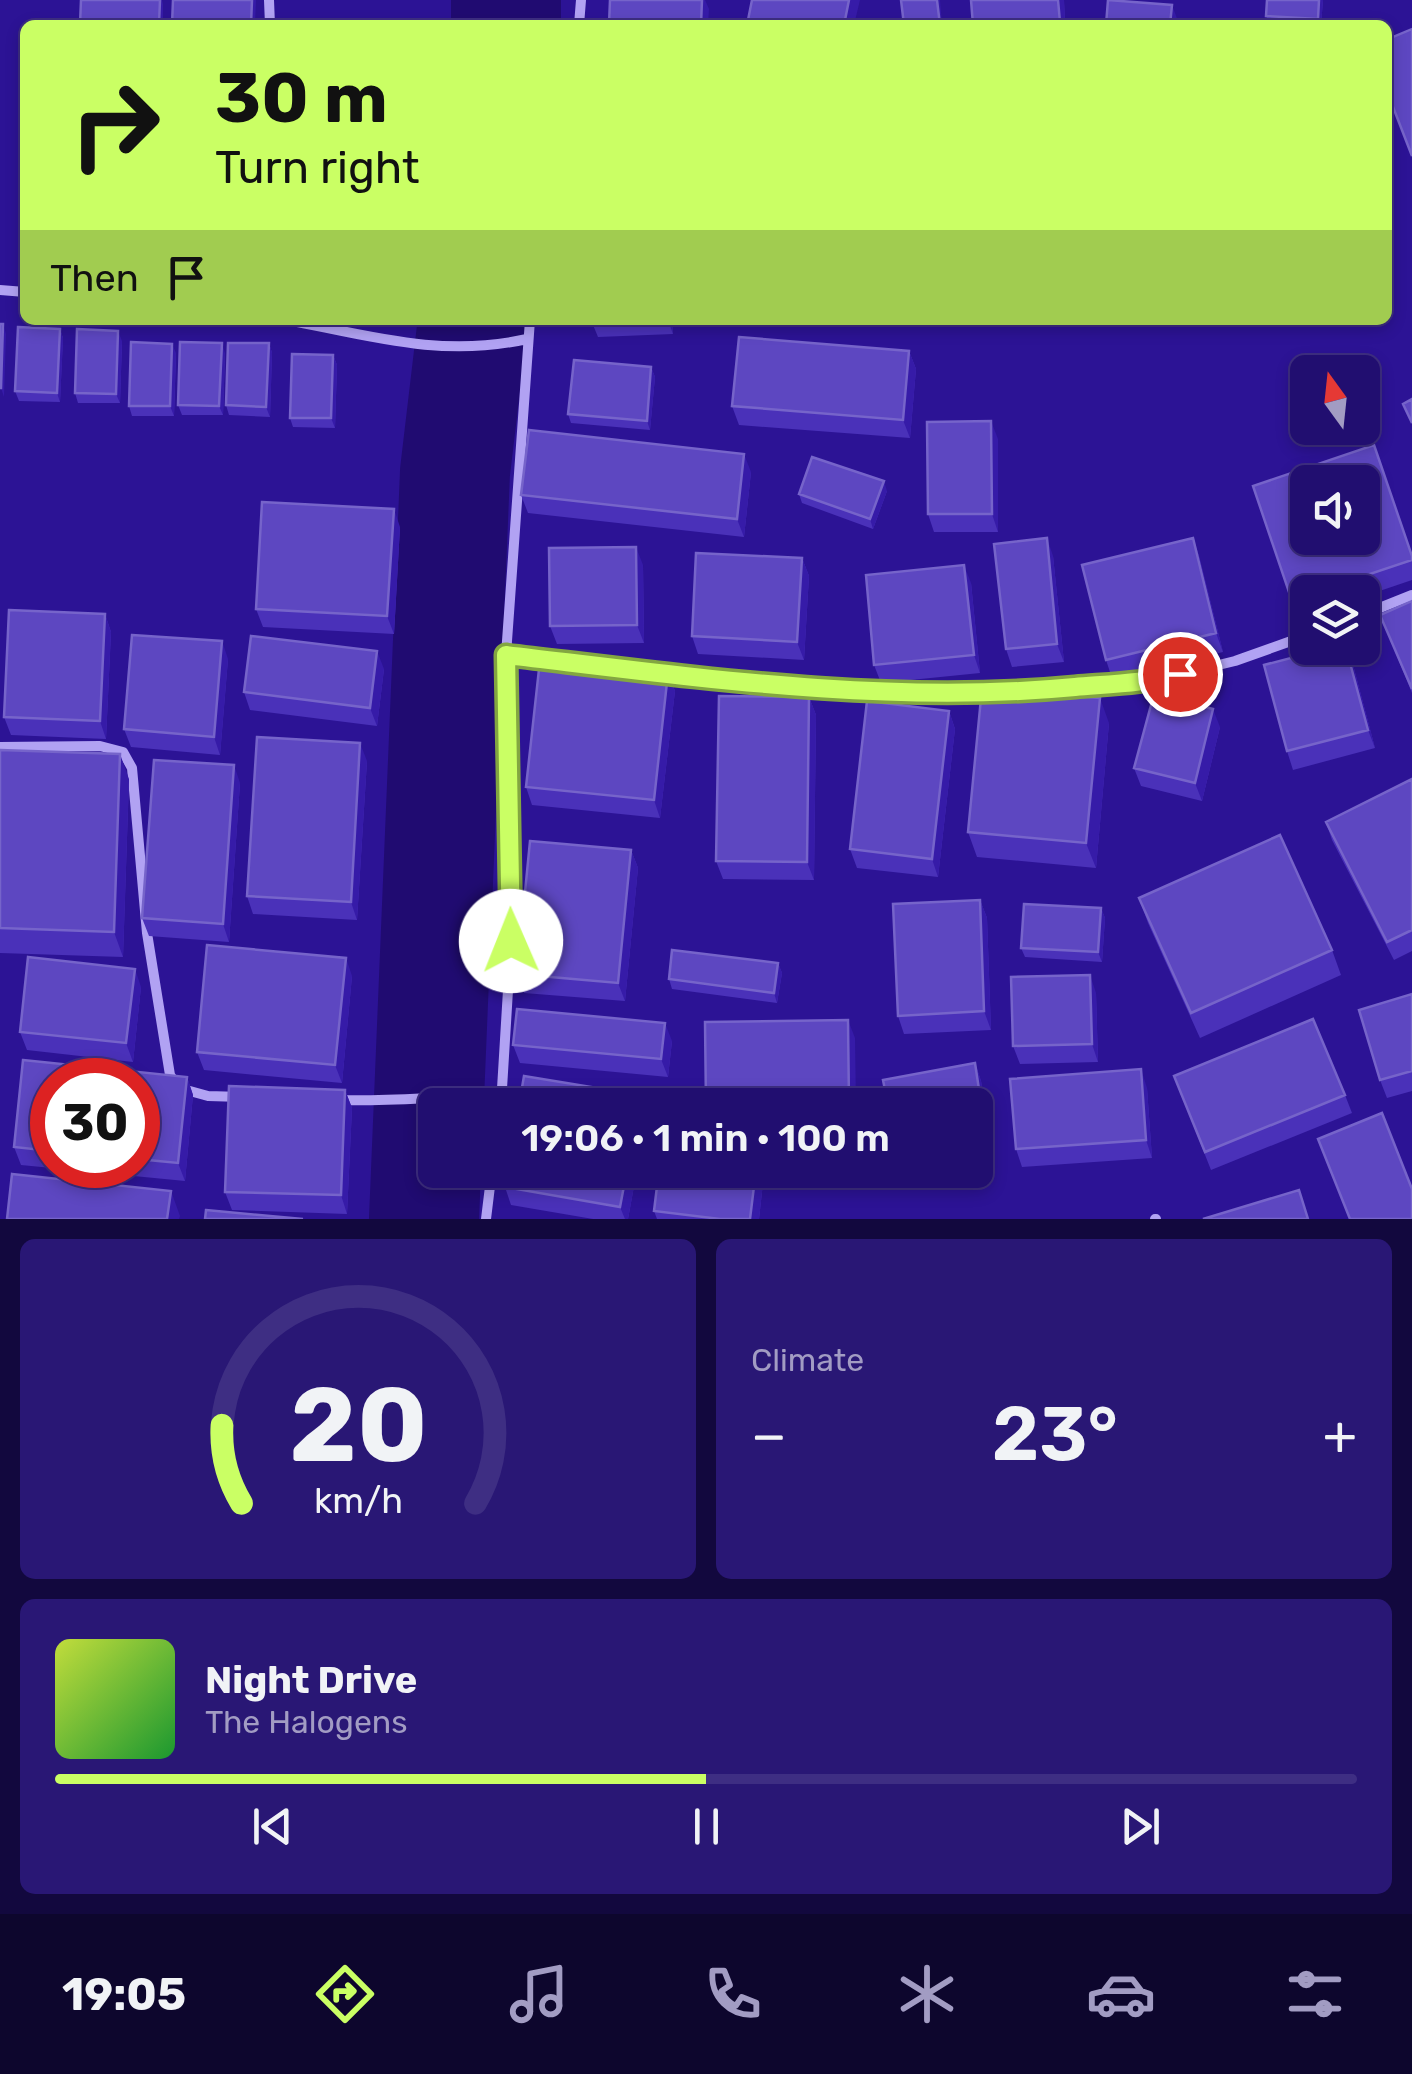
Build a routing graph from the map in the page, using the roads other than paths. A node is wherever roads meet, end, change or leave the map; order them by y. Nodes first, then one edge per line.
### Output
1 (313, 325) edge
2 (529, 325) edge
3 (527, 339) junction
4 (1412, 594) edge
5 (1380, 607) edge
6 (1290, 641) edge
7 (506, 655) junction
8 (596, 666) edge
9 (650, 672) edge
10 (0, 747) edge
11 (503, 1088) edge
12 (263, 1098) edge
13 (418, 1099) edge
14 (318, 1100) edge
15 (490, 1188) edge
16 (486, 1219) edge

1 - 3 street
2 - 3 street
3 - 7 street
4 - 5 street
6 - 9 street
7 - 8 street
7 - 11 street
10 - 12 street
13 - 14 street
15 - 16 street

